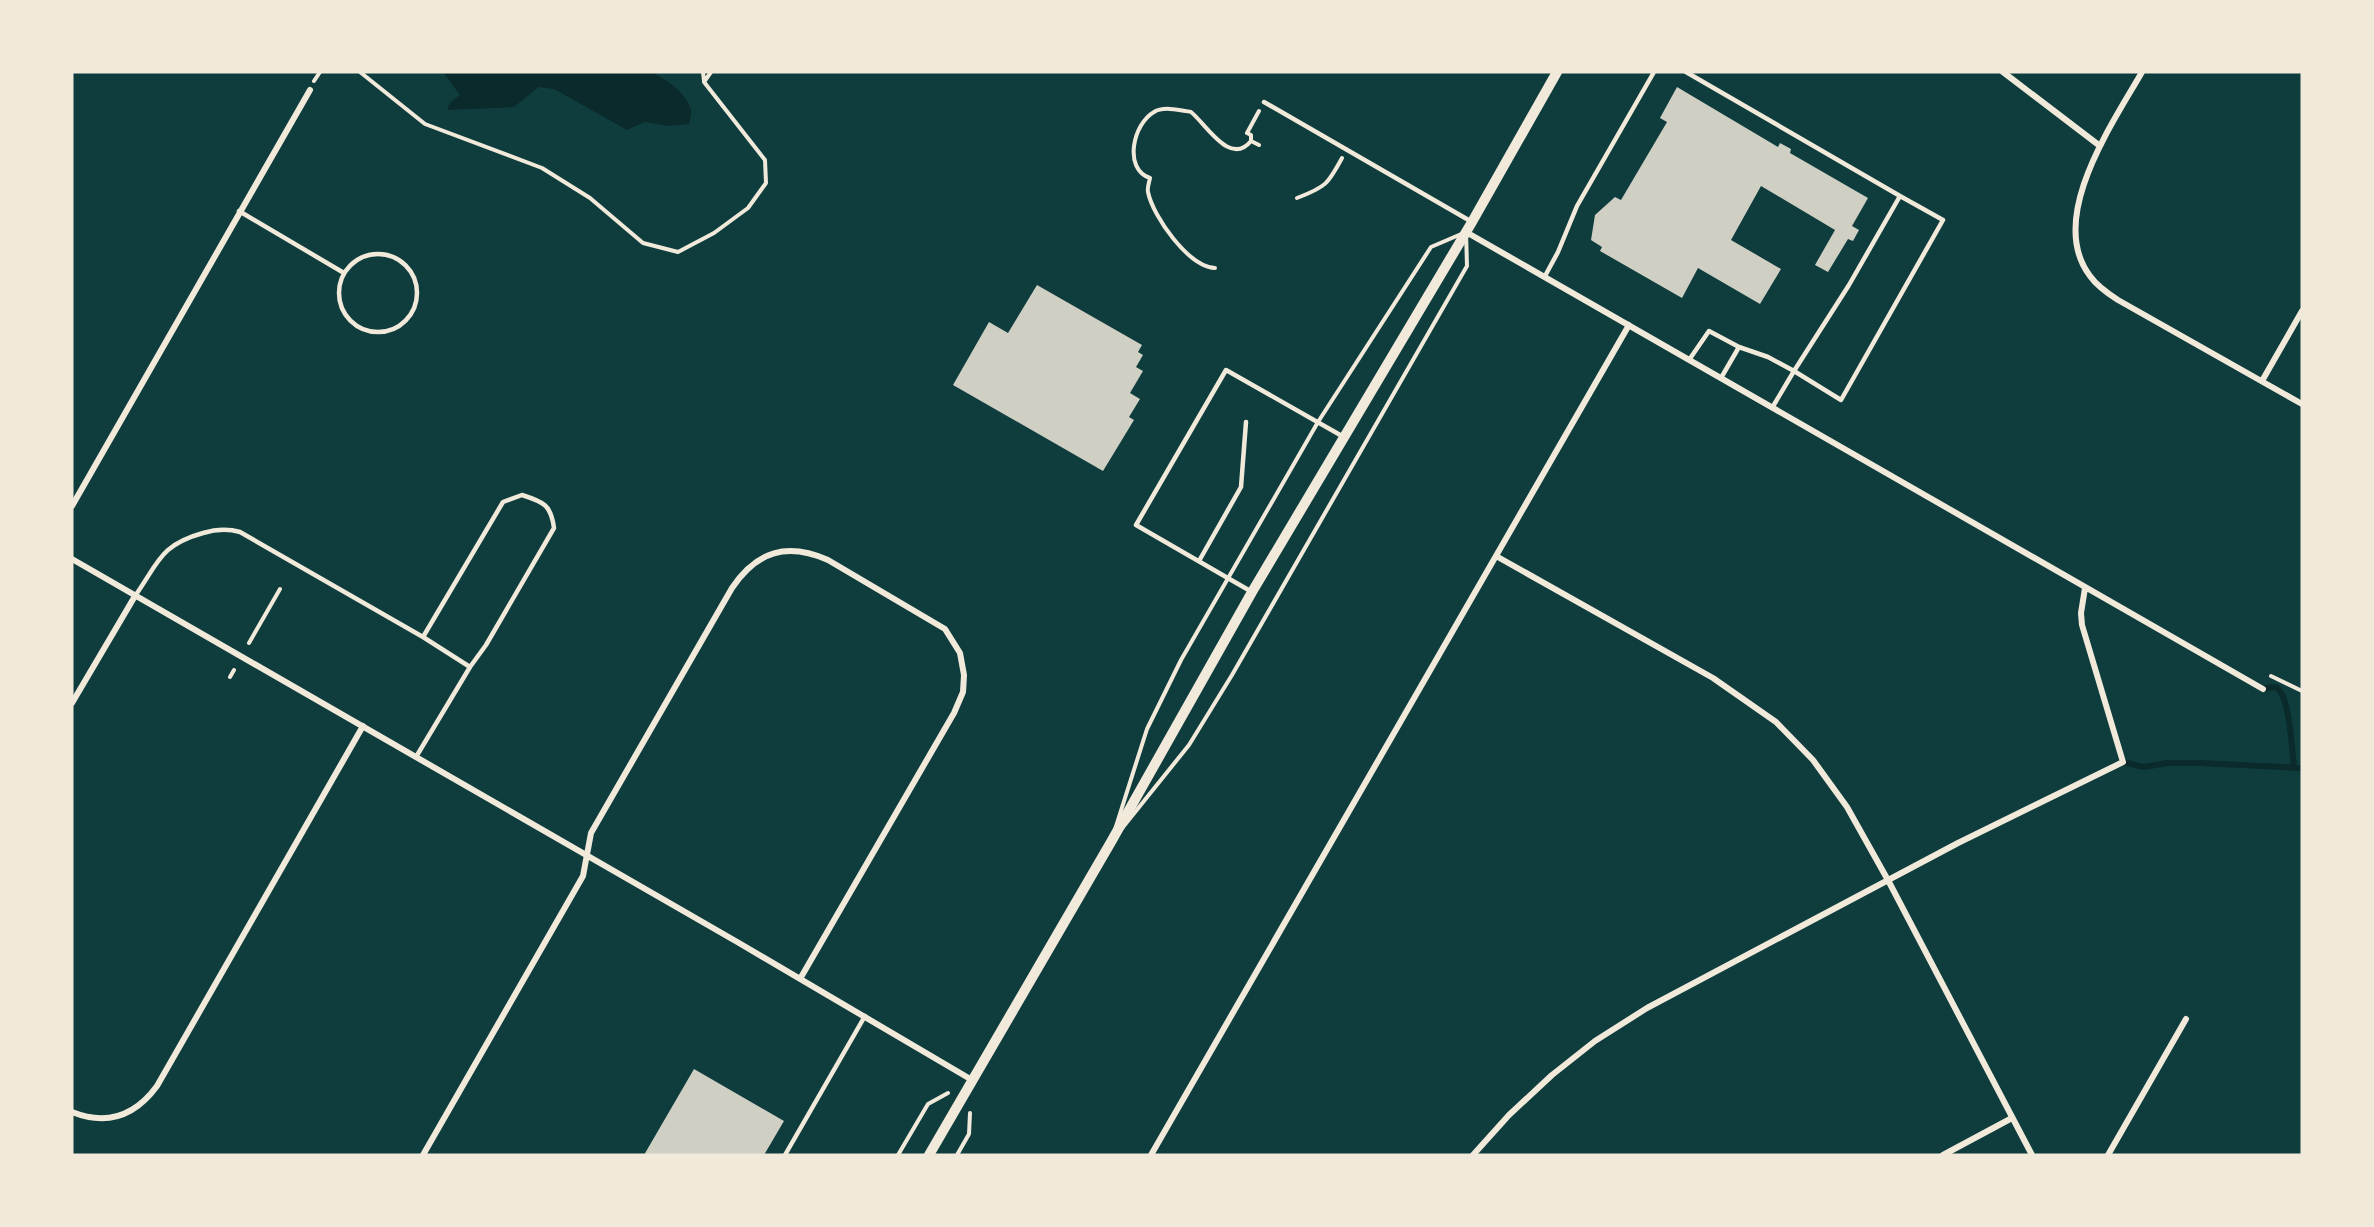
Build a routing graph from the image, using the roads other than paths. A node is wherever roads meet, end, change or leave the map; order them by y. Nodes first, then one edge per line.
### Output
1 (1557, 72) edge
2 (1654, 72) edge
3 (1686, 72) edge
4 (2003, 72) edge
5 (2142, 72) edge
6 (310, 90) dead end
7 (1264, 102) road end
8 (2100, 146) junction
9 (1900, 196) junction
10 (239, 211) junction
11 (1469, 227) junction
12 (344, 273) junction
13 (1545, 276) junction
14 (2302, 311) edge
15 (1629, 325) junction
16 (1739, 347) junction
17 (1689, 360) junction
18 (1794, 371) junction
19 (1721, 378) junction
20 (2262, 381) junction
21 (2302, 404) edge
22 (1772, 408) junction
23 (1246, 422) dead end
24 (1344, 437) junction
25 (72, 506) edge
26 (1496, 556) junction
27 (72, 560) edge
28 (1199, 561) junction
29 (2085, 588) junction
30 (1252, 592) junction
31 (135, 596) junction
32 (423, 637) junction
33 (471, 667) junction
34 (2263, 688) dead end
35 (72, 703) edge
36 (363, 726) junction
37 (416, 757) junction
38 (587, 855) junction
39 (1889, 882) junction
40 (800, 979) junction
41 (865, 1017) junction
42 (2186, 1019) dead end
43 (972, 1080) junction
44 (72, 1112) edge
45 (2012, 1118) junction
46 (423, 1155) edge
47 (784, 1155) edge
48 (928, 1155) edge
49 (1151, 1155) edge
50 (1473, 1155) edge
51 (1943, 1155) edge
52 (2032, 1155) edge
53 (2108, 1155) edge

1 - 11 street
2 - 13 lane
3 - 9 lane
4 - 8 street
5 - 8 street
6 - 10 street
7 - 11 lane
8 - 20 street
9 - 18 lane
9 - 18 lane
10 - 12 lane
10 - 25 street
11 - 13 street
11 - 24 street
12 - 12 lane
13 - 15 street
14 - 20 street
15 - 17 street
15 - 26 street
16 - 17 lane
16 - 18 lane
16 - 19 lane
17 - 19 street
18 - 22 lane
19 - 22 street
20 - 21 street
22 - 29 street
23 - 28 lane
24 - 28 lane
24 - 30 street
26 - 39 street
26 - 49 street
27 - 31 street
28 - 30 lane
29 - 34 street
29 - 39 street
30 - 43 street
31 - 32 lane
31 - 35 street
31 - 36 street
32 - 33 lane
32 - 33 lane
33 - 37 lane
36 - 37 street
36 - 44 street
37 - 38 street
38 - 40 street
38 - 40 street
38 - 46 street
39 - 45 street
39 - 50 street
40 - 41 street
41 - 43 street
41 - 47 lane
42 - 53 street
43 - 48 street
45 - 51 street
45 - 52 street

